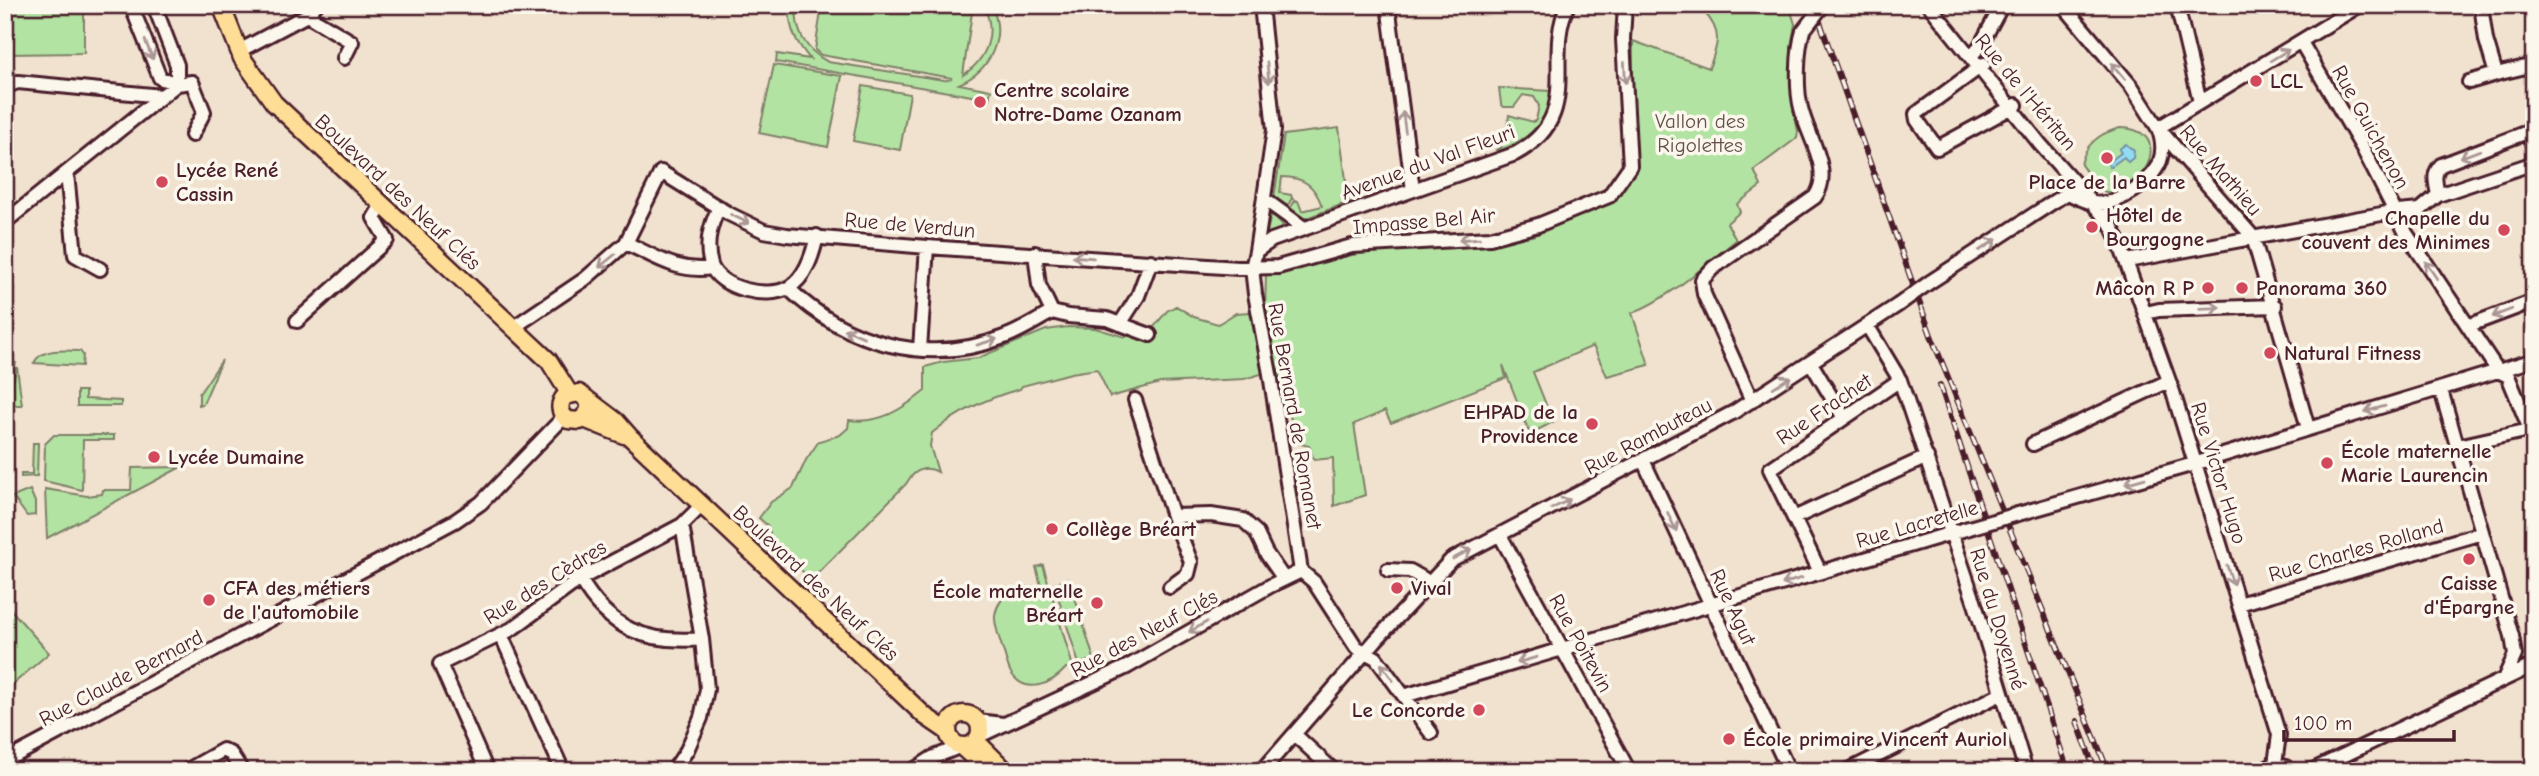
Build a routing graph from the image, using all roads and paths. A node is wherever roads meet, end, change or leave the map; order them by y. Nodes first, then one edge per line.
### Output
1 (131, 5) edge
2 (154, 5) edge
3 (221, 5) edge
4 (1261, 5) edge
5 (1388, 5) edge
6 (1568, 5) edge
7 (1625, 5) edge
8 (1824, 5) edge
9 (1929, 5) edge
10 (2002, 5) edge
11 (2063, 5) edge
12 (2177, 5) edge
13 (2360, 5) edge
14 (2480, 5) edge
15 (311, 10) edge
16 (2301, 42) junction
17 (239, 51) junction
18 (1970, 56) junction
19 (344, 58) dead end
20 (2534, 65) edge
21 (1982, 66) junction
22 (2496, 74) junction
23 (2469, 82) dead end
24 (177, 84) junction
25 (5, 91) edge
26 (162, 96) junction
27 (2200, 102) junction
28 (2014, 106) junction
29 (2137, 110) dead end
30 (2158, 128) junction
31 (192, 135) dead end
32 (2534, 152) edge
33 (2534, 163) edge
34 (67, 173) junction
35 (1413, 190) junction
36 (2438, 195) junction
37 (1264, 199) junction
38 (2094, 203) junction
39 (382, 205) junction
40 (719, 207) junction
41 (2396, 212) junction
42 (5, 222) edge
43 (1304, 228) junction
44 (817, 236) junction
45 (2253, 237) junction
46 (626, 243) junction
47 (927, 247) junction
48 (1256, 251) junction
49 (1035, 253) junction
50 (1151, 261) junction
51 (2127, 261) junction
52 (712, 268) junction
53 (1252, 268) junction
54 (100, 269) dead end
55 (788, 288) junction
56 (2534, 301) edge
57 (2275, 306) junction
58 (1052, 312) junction
59 (2146, 313) junction
60 (297, 321) dead end
61 (1120, 324) junction
62 (1867, 325) junction
63 (2470, 325) junction
64 (514, 327) junction
65 (1150, 335) dead end
66 (920, 349) junction
67 (2534, 360) edge
68 (1811, 363) junction
69 (2498, 371) junction
70 (1900, 380) junction
71 (2169, 381) junction
72 (2441, 390) junction
73 (569, 393) junction
74 (1135, 400) dead end
75 (1752, 401) junction
76 (589, 402) junction
77 (564, 417) junction
78 (1844, 418) junction
79 (583, 419) junction
80 (2308, 428) junction
81 (2532, 430) edge
82 (630, 437) junction
83 (2033, 444) dead end
84 (2458, 446) junction
85 (1927, 457) junction
86 (1643, 460) junction
87 (2195, 463) junction
88 (702, 505) junction
89 (1173, 516) junction
90 (1794, 518) junction
91 (682, 525) junction
92 (2482, 533) junction
93 (1500, 534) junction
94 (1952, 534) junction
95 (1301, 570) junction
96 (1388, 570) dead end
97 (1820, 572) junction
98 (580, 579) junction
99 (1284, 579) junction
100 (1424, 579) dead end
101 (1170, 587) dead end
102 (2239, 604) junction
103 (1712, 607) junction
104 (501, 635) junction
105 (702, 639) junction
106 (1563, 650) junction
107 (1366, 653) junction
108 (2534, 665) edge
109 (2504, 679) junction
110 (2001, 694) junction
111 (1404, 696) junction
112 (1431, 733) dead end
113 (966, 734) junction
114 (1294, 734) junction
115 (5, 761) edge
116 (989, 763) edge
117 (2275, 764) junction
118 (186, 771) edge
119 (242, 771) edge
120 (487, 771) edge
121 (563, 771) edge
122 (673, 771) edge
123 (912, 771) edge
124 (1006, 771) edge
125 (1262, 771) edge
126 (1334, 771) edge
127 (1629, 771) edge
128 (1789, 771) edge
129 (1847, 771) edge
130 (2026, 771) edge
131 (2260, 771) edge
132 (2290, 771) edge
133 (2311, 771) edge

1 -> 24 street
2 - 24 street
3 - 17 main road, Boulevard des Neuf Clés
4 -> 37 street
35 -> 5 street
6 - 35 street, Avenue du Val Fleuri
7 -> 53 street, Impasse Bel Air
8 - 75 street, bridge
9 - 18 street, Rue de l'Héritan
10 - 18 street
30 -> 11 street, Rue Mathieu
12 - 27 street
13 - 16 street
14 - 22 street
15 - 17 street
15 - 19 street
27 -> 16 street
16 - 41 street, Rue Guichenon
17 - 39 main road, Boulevard des Neuf Clés
18 - 21 street, Rue de l'Héritan
20 - 22 street
21 - 28 street, Rue de l'Héritan
21 - 28 street
22 - 23 street
24 - 26 street
24 - 31 street
25 - 26 street
26 - 34 street
27 - 30 street
28 - 38 street, Rue de l'Héritan
29 - 30 street
30 - 38 street
30 - 45 street, Rue Mathieu
32 -> 36 street
33 - 36 street
34 - 42 street
34 - 54 street
35 - 43 street, Avenue du Val Fleuri
36 - 41 street
37 - 43 street
37 - 48 street
38 - 51 street, Rue Victor Hugo
62 -> 38 street, Rue Rambuteau, bridge
39 - 60 street
39 - 64 main road, Boulevard des Neuf Clés
40 -> 44 street, Rue de Verdun
40 - 46 street, Rue de Verdun
40 - 52 street
41 - 45 street
63 -> 41 street, Rue Guichenon
43 - 48 street, Avenue du Val Fleuri
44 - 47 street, Rue de Verdun
44 - 55 street
45 - 51 street
45 - 57 street, Rue Mathieu
46 - 52 street
46 -> 64 street
47 - 49 street, Rue de Verdun
47 - 66 street
48 - 53 street
50 -> 49 street, Rue de Verdun
49 - 58 street
50 - 53 street, Rue de Verdun
50 - 61 street
51 - 59 street, Rue Victor Hugo
52 - 55 street
53 - 95 street, Rue Bernard de Romanet
66 -> 55 street
56 -> 63 street
59 -> 57 street
57 - 80 street, Rue Mathieu
58 - 61 street
66 -> 58 street
59 - 71 street, Rue Victor Hugo
61 - 65 street
62 - 68 street, Rue Rambuteau
62 - 70 street, Rue du Doyenné
63 - 69 street, Rue Guichenon
64 - 73 main road, Boulevard des Neuf Clés
67 - 69 street, Rue Lacretelle
75 -> 68 street, Rue Rambuteau
68 - 78 street
69 - 72 street, Rue Lacretelle
69 - 81 street, Rue Guichenon
70 - 78 street, Rue Frachet
70 - 85 street, Rue du Doyenné
71 - 83 street
71 - 87 street, Rue Victor Hugo
72 -> 80 street, Rue Lacretelle
72 - 84 street
73 - 76 main road
73 - 77 main road
74 - 89 street
75 - 86 street, Rue Rambuteau
76 - 79 main road
76 - 82 main road, Boulevard des Neuf Clés
77 - 79 main road
77 - 115 street, Rue Claude Bernard
78 - 90 street, Rue Frachet
79 - 82 main road, Boulevard des Neuf Clés
80 - 87 street, Rue Lacretelle
81 - 84 street
82 - 88 main road, Boulevard des Neuf Clés
84 - 92 street
85 - 90 street
85 - 94 street, Rue du Doyenné
93 -> 86 street, Rue Rambuteau
86 -> 103 street, Rue Agut
87 -> 94 street, Rue Lacretelle, bridge
87 -> 102 street, Rue Victor Hugo
88 - 91 street, Rue des Cèdres
88 - 113 main road, Boulevard des Neuf Clés
89 - 99 street
89 - 101 street
90 - 97 street
91 - 98 street, Rue des Cèdres
91 - 105 street
92 - 102 street, Rue Charles Rolland
92 - 109 street
93 - 106 street, Rue Poitevin
107 -> 93 street, Rue Rambuteau
94 - 97 street, Rue Lacretelle
94 - 110 street, Rue du Doyenné
95 - 99 street, Rue des Neuf Clés
95 - 107 street
96 - 100 street
97 -> 103 street, Rue Lacretelle
98 - 104 street, Rue des Cèdres
98 - 105 street
99 -> 113 street, Rue des Neuf Clés
102 - 117 street, Rue Victor Hugo
103 - 106 street, Rue Lacretelle
103 - 128 street, Rue Agut
104 - 120 street, Rue des Cèdres
104 - 121 street
105 - 122 street
106 -> 111 street, Rue Lacretelle
106 - 127 street, Rue Poitevin
111 -> 107 street
107 - 114 street, Rue Rambuteau
108 - 109 street
109 - 133 street
110 - 129 street
110 - 130 street, Rue du Doyenné
111 - 112 street
113 - 116 main road, Boulevard des Neuf Clés
113 - 116 street
113 - 123 street
114 - 125 street, Rue Rambuteau
114 - 126 street
116 - 124 main road, Boulevard des Neuf Clés
117 - 131 street
117 - 132 street
118 - 119 street

